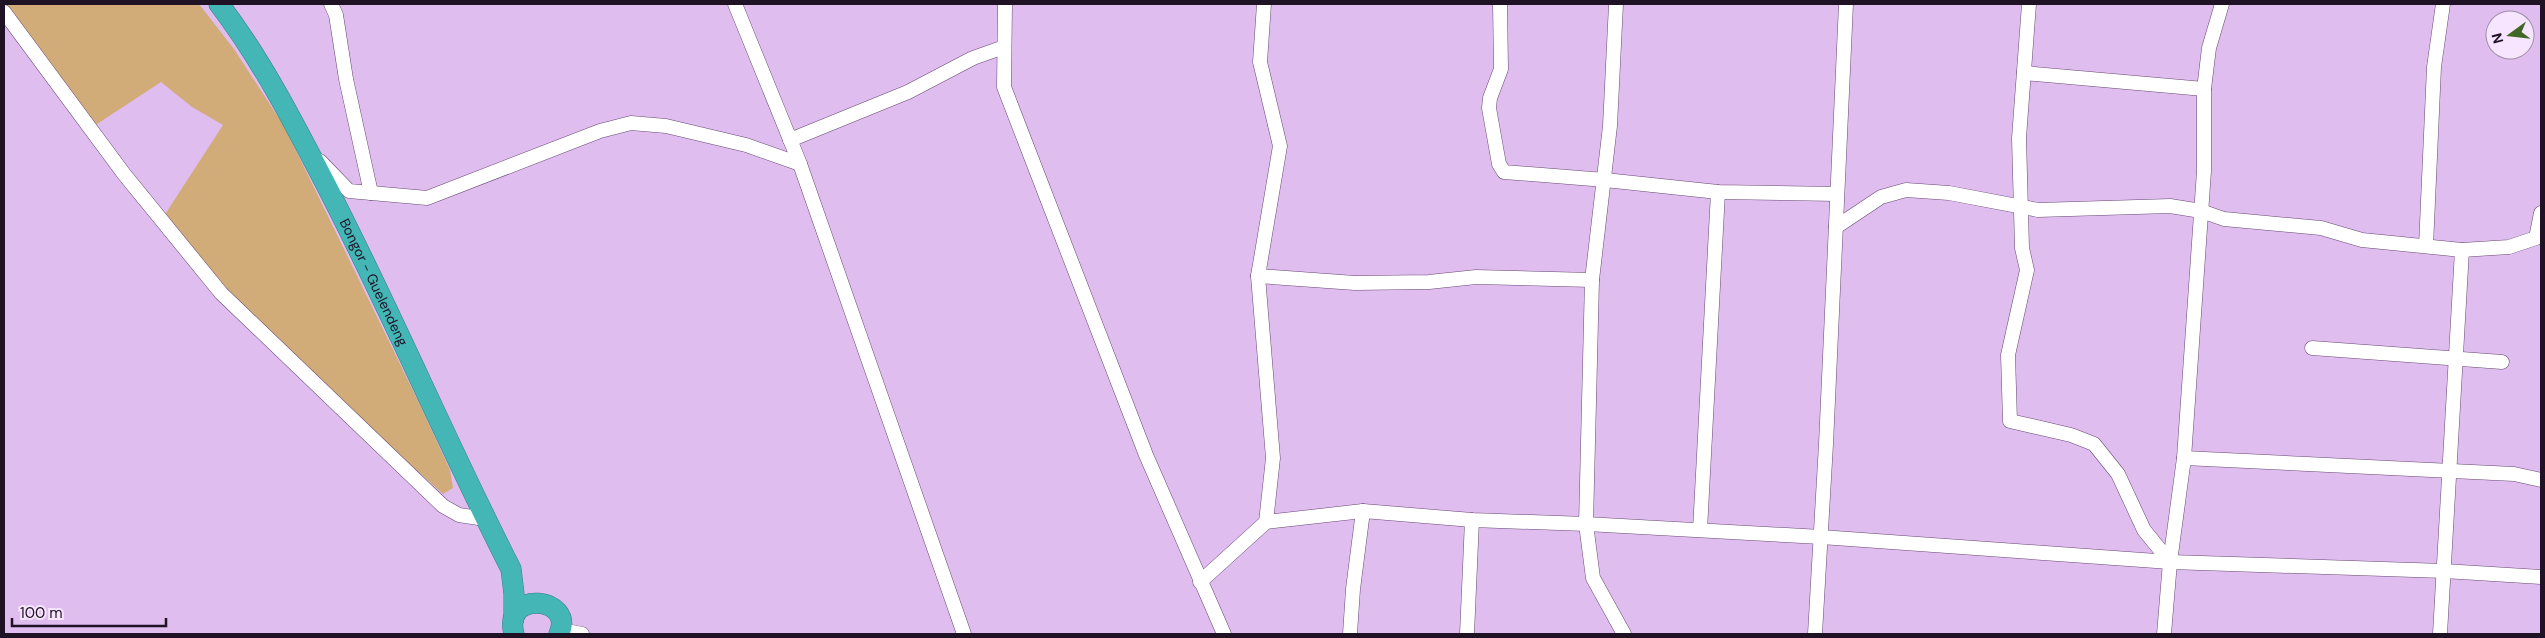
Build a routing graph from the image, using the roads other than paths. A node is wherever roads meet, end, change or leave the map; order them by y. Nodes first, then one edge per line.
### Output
1 (219, 4) edge
2 (331, 4) edge
3 (735, 4) edge
4 (1005, 4) edge
5 (1264, 4) edge
6 (1500, 4) edge
7 (1616, 4) edge
8 (1846, 4) edge
9 (2029, 4) edge
10 (2222, 4) edge
11 (2443, 4) edge
12 (4, 12) edge
13 (1004, 47) junction
14 (2024, 73) junction
15 (2204, 89) junction
16 (294, 122) junction
17 (790, 140) junction
18 (800, 164) junction
19 (1605, 180) junction
20 (1718, 192) junction
21 (371, 193) junction
22 (1837, 194) junction
23 (2020, 207) junction
24 (2201, 211) junction
25 (2541, 213) edge
26 (1836, 227) junction
27 (2426, 246) junction
28 (2462, 250) junction
29 (1258, 276) junction
30 (1592, 280) junction
31 (2312, 348) dead end
32 (2456, 360) junction
33 (2502, 362) dead end
34 (2184, 458) junction
35 (2450, 472) junction
36 (2541, 480) edge
37 (1363, 511) junction
38 (485, 519) junction
39 (1472, 520) junction
40 (1266, 522) junction
41 (1586, 524) junction
42 (1700, 530) junction
43 (1821, 536) junction
44 (2170, 562) junction
45 (511, 569) junction
46 (2444, 571) junction
47 (2541, 577) edge
48 (1200, 582) junction
49 (543, 603) junction
50 (514, 626) edge
51 (560, 632) edge
52 (582, 634) edge
53 (964, 634) edge
54 (1224, 634) edge
55 (1350, 634) edge
56 (1467, 634) edge
57 (1624, 634) edge
58 (1815, 634) edge
59 (2164, 634) edge
60 (2440, 634) edge

1 - 16 highway, Bongor - Guelendeng
2 - 21 street
3 - 17 street
4 - 13 street
5 - 29 street
6 - 19 street
7 - 19 street
8 - 22 street
9 - 14 street
10 - 15 street
11 - 27 street
12 - 38 street
13 - 17 street
13 - 48 street
14 - 15 street
14 - 23 street
15 - 24 street
16 - 21 street
16 - 38 highway, Bongor - Guelendeng
17 - 18 street
18 - 21 street
18 - 53 street
19 - 20 street
19 - 30 street
20 - 22 street
20 - 42 street
22 - 26 street
23 - 24 street
23 - 26 street
23 - 44 street
24 - 27 street
24 - 34 street
25 - 28 street
26 - 43 street
27 - 28 street
28 - 32 street
29 - 30 street
29 - 40 street
30 - 41 street
31 - 32 street
32 - 33 street
32 - 35 street
34 - 35 street
34 - 44 street
35 - 36 street
35 - 46 street
37 - 39 street
37 - 40 street
37 - 55 street
38 - 45 highway, Bongor - Guelendeng
39 - 41 street
39 - 56 street
40 - 48 street
41 - 42 street
41 - 57 street
42 - 43 street
43 - 44 street
43 - 58 street
44 - 46 street
44 - 59 street
45 - 49 highway, Bongor - Guelendeng
45 - 50 highway, Bongor - Guelendeng
46 - 47 street
46 - 60 street
48 - 54 street
49 - 50 highway
49 - 51 highway, Bongor - Guelendeng
51 - 52 street

